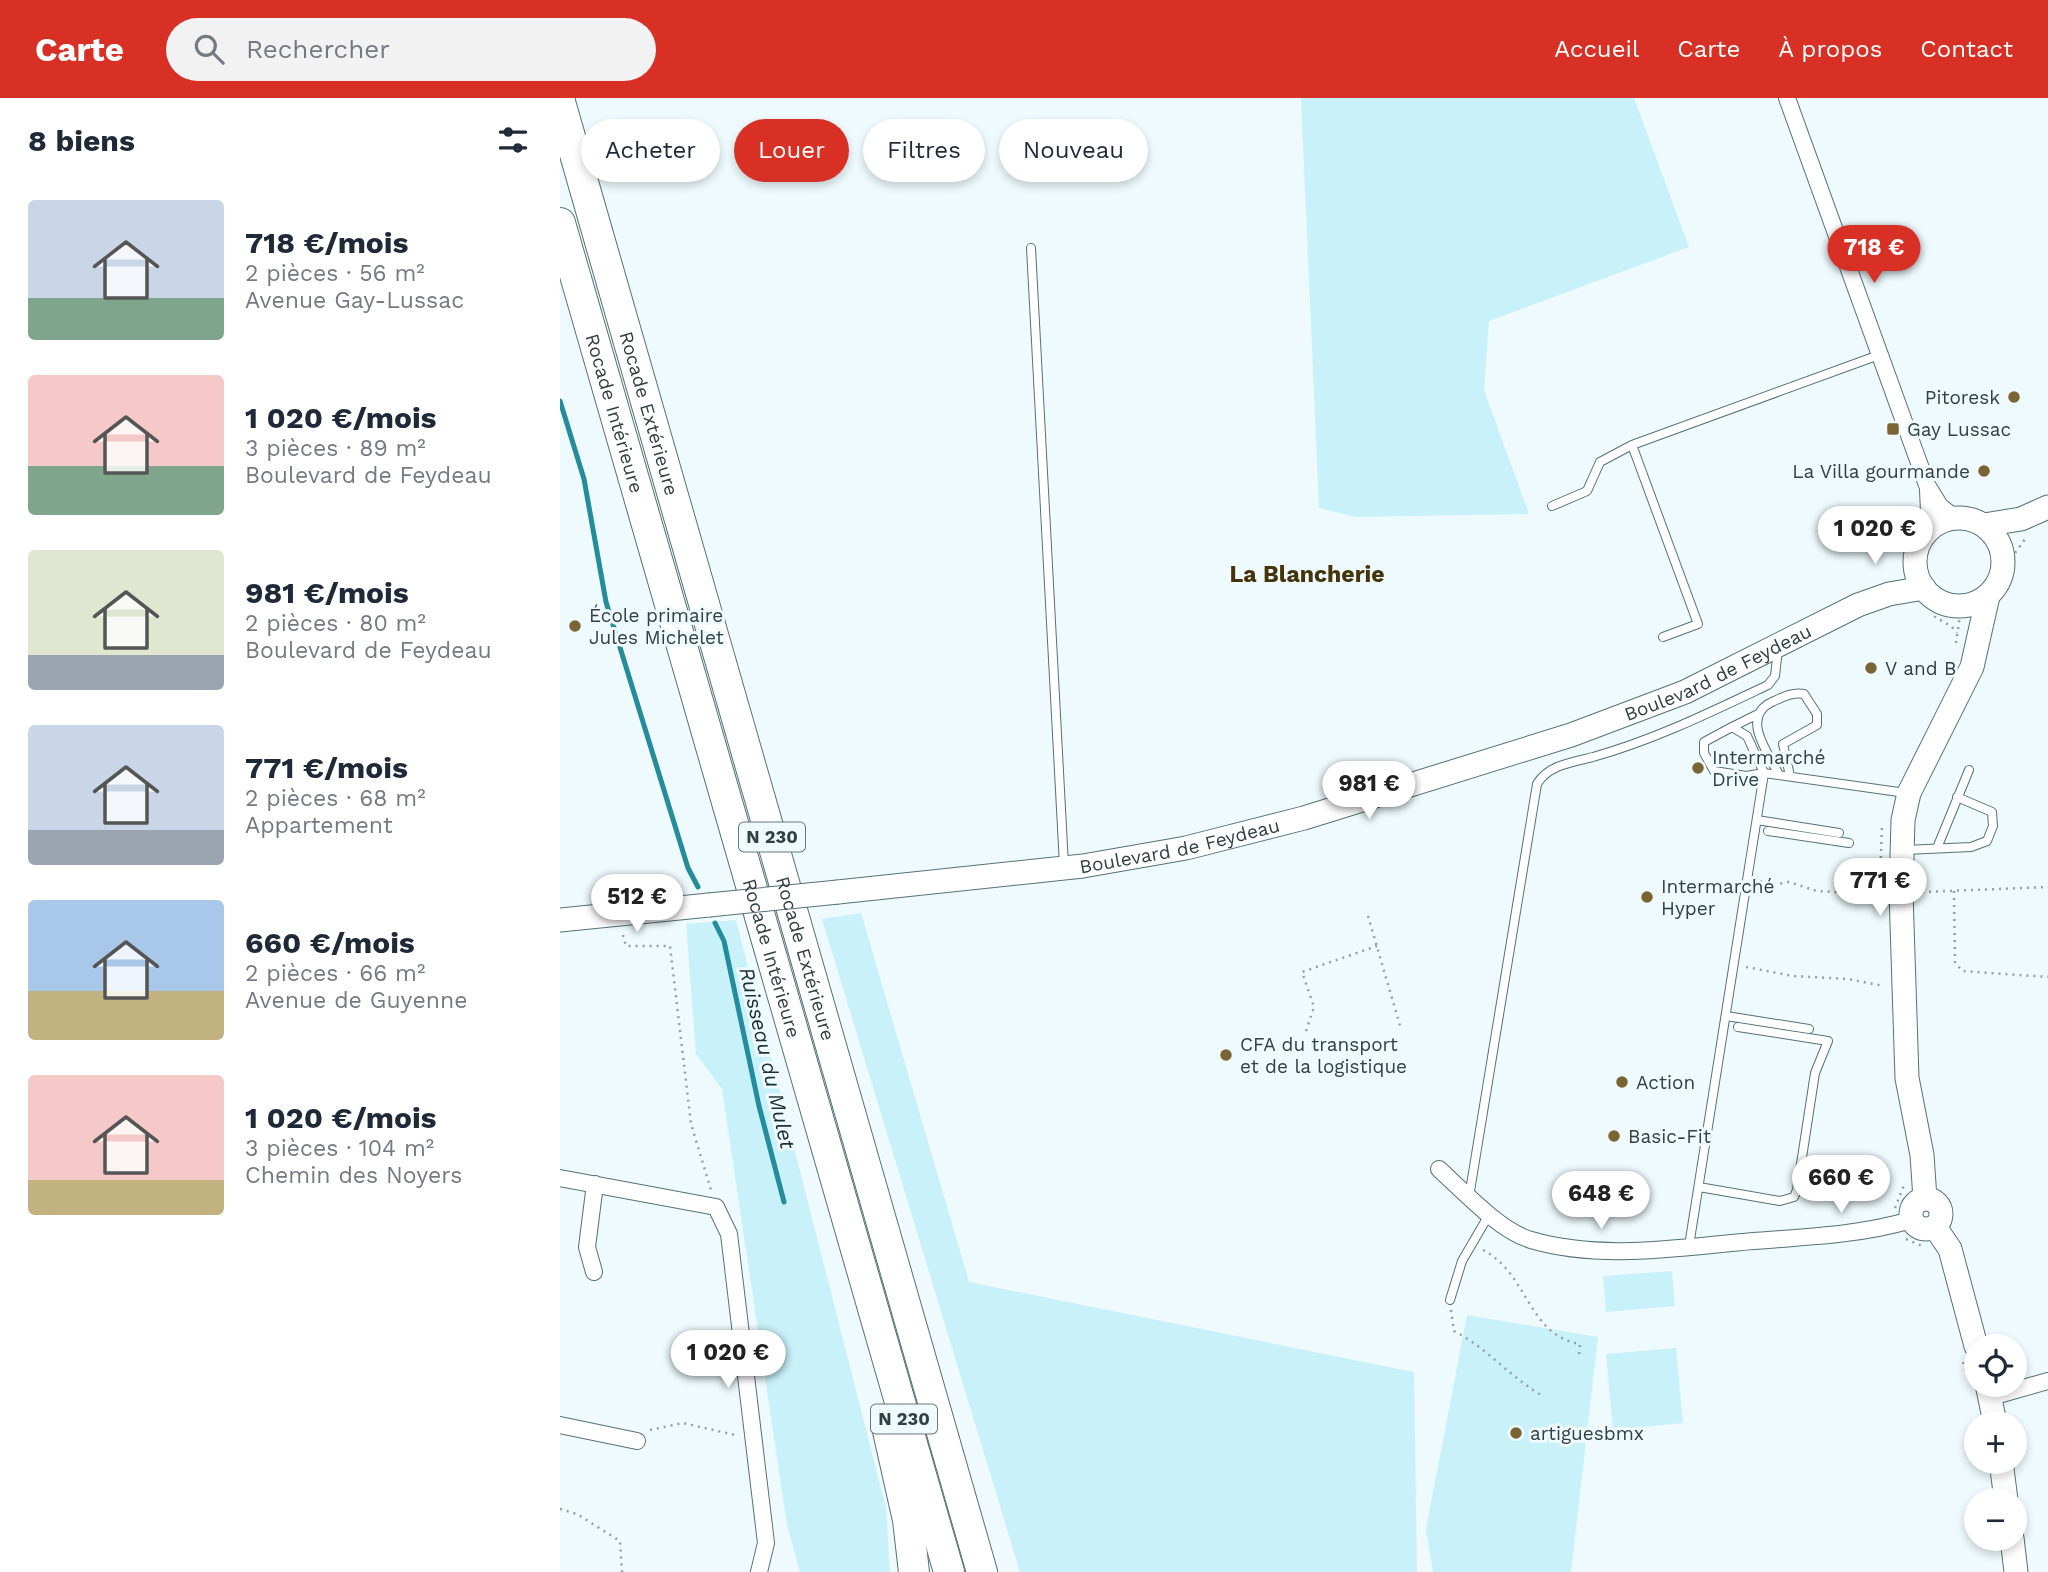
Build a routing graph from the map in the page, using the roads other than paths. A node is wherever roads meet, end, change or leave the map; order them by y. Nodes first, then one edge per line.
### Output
1 (1787, 98) edge
2 (560, 102) edge
3 (560, 223) edge
4 (1031, 248) dead end
5 (1880, 355) junction
6 (1632, 445) junction
7 (1927, 485) junction
8 (1552, 506) dead end
9 (2048, 507) edge
10 (1955, 518) junction
11 (1984, 525) junction
12 (2025, 526) junction
13 (1926, 533) junction
14 (1916, 556) junction
15 (2003, 563) junction
16 (1988, 596) junction
17 (1858, 605) junction
18 (1946, 608) junction
19 (1663, 637) dead end
20 (1779, 645) junction
21 (1975, 655) junction
22 (1756, 715) junction
23 (1732, 727) junction
24 (1969, 770) dead end
25 (1764, 773) junction
26 (1779, 775) junction
27 (1790, 776) junction
28 (1909, 793) junction
29 (1957, 797) junction
30 (1757, 820) junction
31 (1768, 831) dead end
32 (1839, 832) dead end
33 (1849, 844) dead end
34 (1937, 848) junction
35 (1902, 850) junction
36 (1064, 868) junction
37 (560, 920) edge
38 (1726, 1016) junction
39 (1738, 1027) dead end
40 (1809, 1029) dead end
41 (1439, 1169) dead end
42 (560, 1178) edge
43 (595, 1184) junction
44 (1699, 1187) junction
45 (1469, 1197) junction
46 (1925, 1199) junction
47 (1490, 1213) junction
48 (1911, 1220) junction
49 (1935, 1227) junction
50 (1689, 1247) junction
51 (860, 1266) junction
52 (594, 1272) dead end
53 (1450, 1300) road end
54 (1973, 1334) edge
55 (2048, 1381) edge
56 (2027, 1385) edge
57 (937, 1411) junction
58 (560, 1425) edge
59 (637, 1441) road end
60 (2014, 1551) edge
61 (759, 1572) edge
62 (914, 1572) edge
63 (949, 1572) edge
64 (982, 1572) edge
65 (1001, 1572) edge
66 (2017, 1572) edge

1 - 5 street
2 - 57 highway, Rocade Extérieure / N 230
3 - 51 highway, Rocade Intérieure / N 230
4 - 36 lane
5 - 6 lane
5 - 7 street
6 - 8 lane
6 - 19 lane
7 - 10 street
7 - 13 street
9 - 12 main road
10 - 11 main road
10 - 13 main road
11 - 12 main road
11 - 15 main road
12 - 15 main road
13 - 14 main road
14 - 17 main road, Boulevard de Feydeau
14 - 18 main road
15 - 16 main road
16 - 18 main road
16 - 21 main road
17 - 18 main road, Boulevard de Feydeau
17 - 20 main road, Boulevard de Feydeau
18 - 21 main road
20 - 36 main road, Boulevard de Feydeau
20 - 45 lane
21 - 28 main road
22 - 23 lane
22 - 26 lane
22 - 27 lane
23 - 25 lane
23 - 25 lane
24 - 29 lane
25 - 26 lane
25 - 30 lane
26 - 27 lane
27 - 28 lane
28 - 35 main road
29 - 34 lane
29 - 34 lane
30 - 32 lane
30 - 38 lane
31 - 33 lane
34 - 35 lane
35 - 46 main road
36 - 37 main road, Boulevard de Feydeau, bridge
38 - 40 lane
38 - 44 lane
39 - 44 lane
41 - 45 street
42 - 43 street
43 - 52 street
43 - 61 street
44 - 50 lane
45 - 47 street
46 - 48 main road
46 - 49 main road
47 - 50 street
47 - 53 lane
48 - 49 main road
48 - 50 street
49 - 54 main road
51 - 62 highway
51 - 63 highway, Rocade Intérieure / N 230
55 - 56 street
57 - 64 highway, Rocade Extérieure / N 230
57 - 65 highway
58 - 59 street
60 - 66 main road

